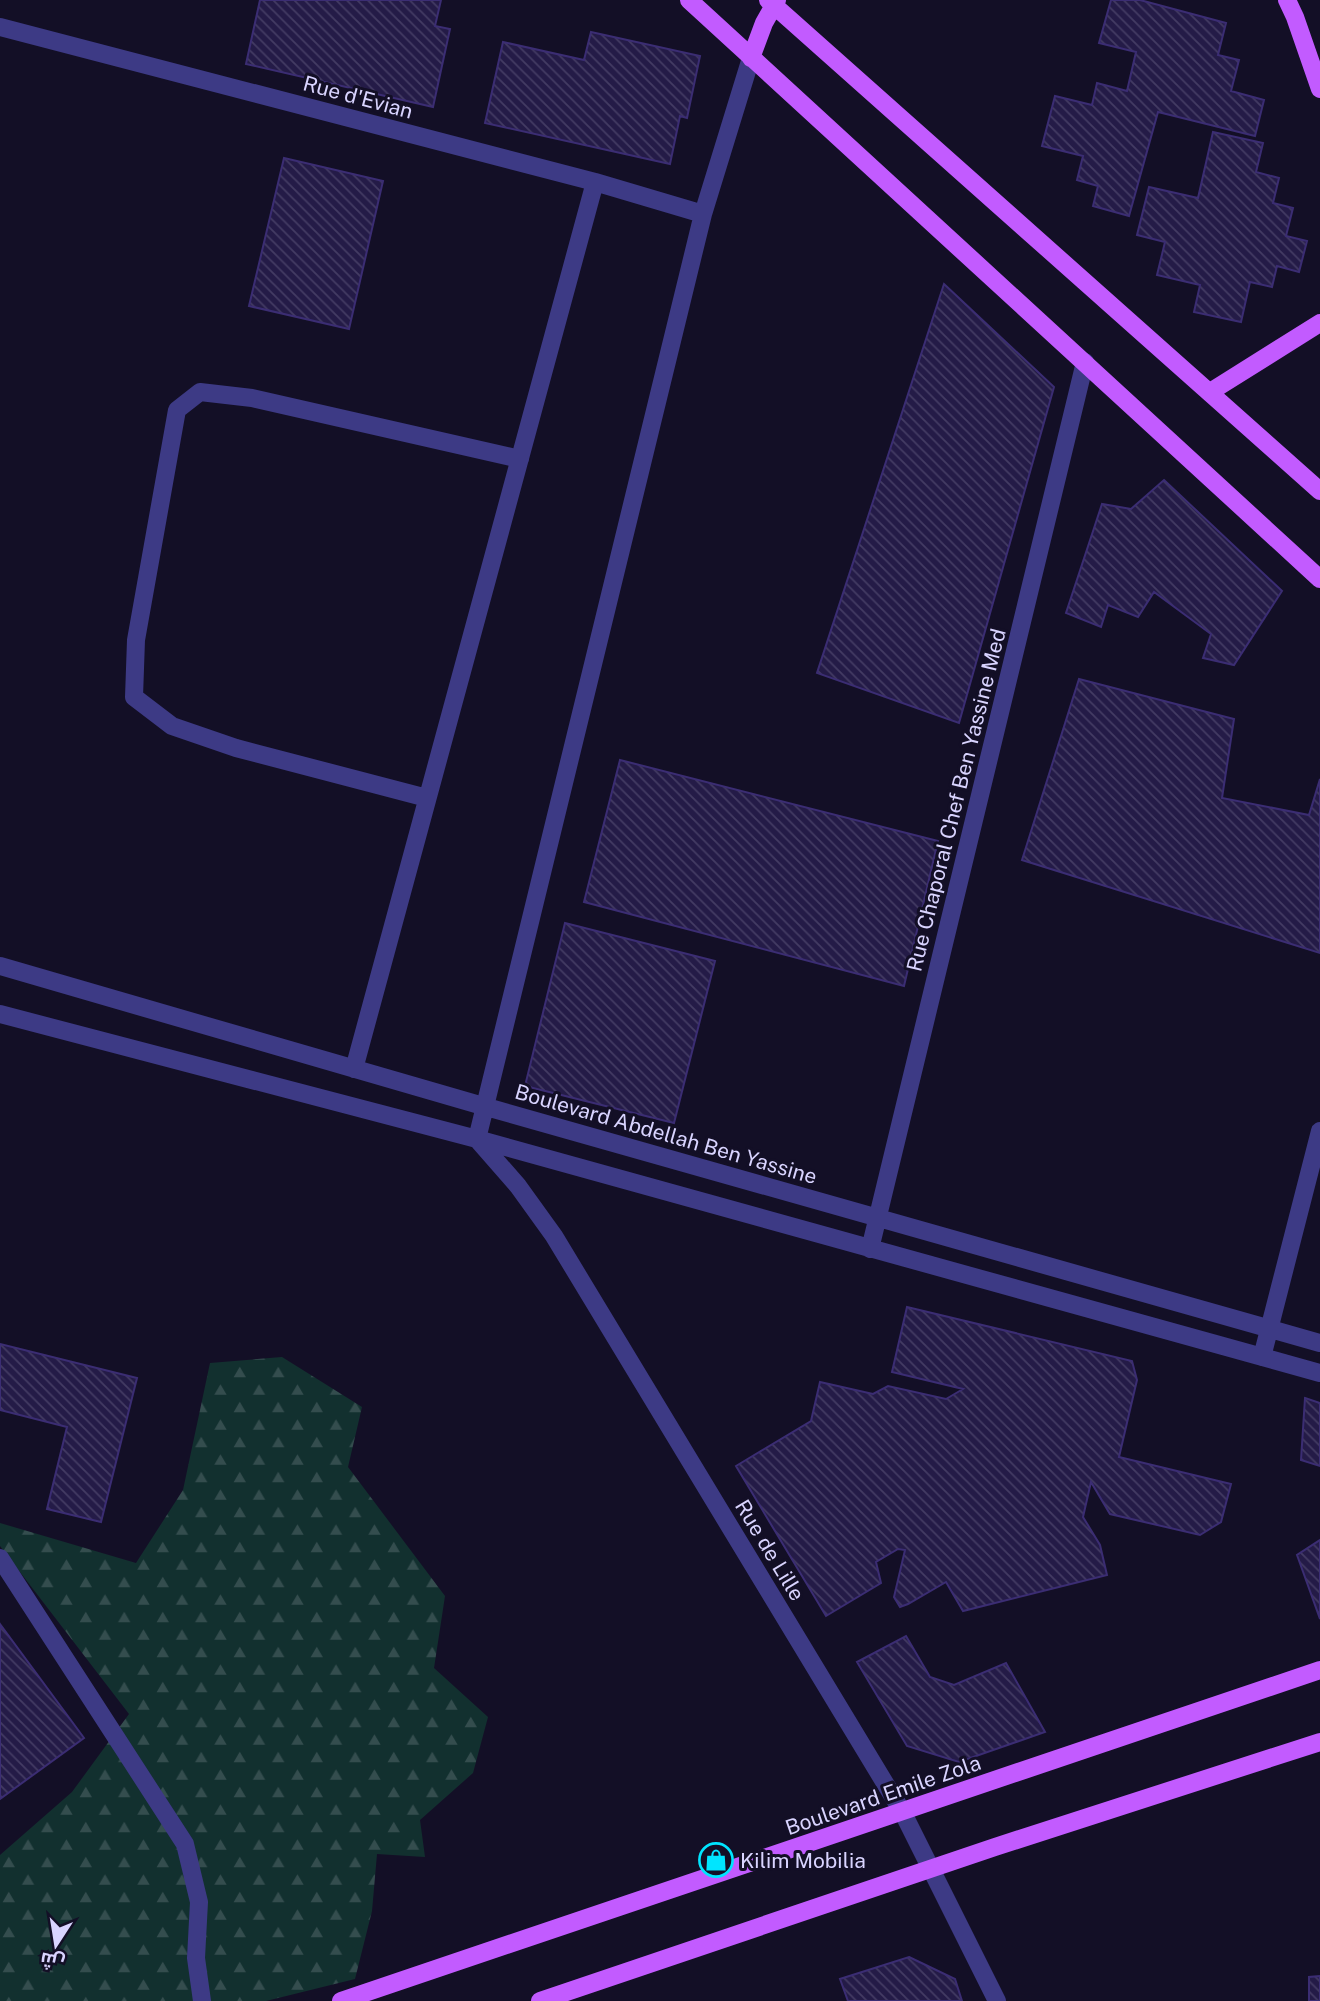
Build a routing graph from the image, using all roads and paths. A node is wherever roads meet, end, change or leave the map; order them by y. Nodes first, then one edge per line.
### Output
1 (689, 0) edge
2 (1287, 0) edge
3 (773, 2) edge
4 (0, 27) edge
5 (751, 58) junction
6 (1320, 89) edge
7 (595, 182) junction
8 (703, 214) junction
9 (1320, 323) edge
10 (1085, 362) junction
11 (1210, 391) junction
12 (520, 459) junction
13 (1320, 491) edge
14 (1320, 579) edge
15 (427, 799) junction
16 (0, 966) edge
17 (0, 1014) edge
18 (354, 1069) junction
19 (484, 1106) junction
20 (1320, 1131) edge
21 (477, 1139) junction
22 (879, 1218) junction
23 (870, 1249) junction
24 (1269, 1328) junction
25 (1320, 1343) edge
26 (1262, 1357) junction
27 (1320, 1373) edge
28 (0, 1558) edge
29 (1320, 1670) edge
30 (1320, 1742) edge
31 (902, 1813) junction
32 (932, 1868) junction
33 (202, 2001) edge
34 (341, 2001) edge
35 (540, 2001) edge
36 (997, 2001) edge

1 - 5 main road
2 - 6 main road
3 - 5 main road
3 - 11 main road
4 - 7 street, Rue d'Evian
5 - 8 street
5 - 10 main road
7 - 8 street, Rue d'Evian
7 - 12 street
8 - 19 street
9 - 11 main road
10 - 14 main road
10 - 22 street, Rue Chaporal Chef Ben Yassine Med
11 - 13 main road
12 - 15 street
12 - 15 street
15 - 18 street
16 - 18 street, Boulevard Abdellah Ben Yassine
17 - 21 street
18 - 19 street, Boulevard Abdellah Ben Yassine
19 - 21 street
19 - 22 street, Boulevard Abdellah Ben Yassine
20 - 24 street
21 - 23 street
21 - 31 street, Rue de Lille
22 - 23 street, Rue Chaporal Chef Ben Yassine Med
22 - 24 street, Boulevard Abdellah Ben Yassine
23 - 26 street
24 - 25 street, Boulevard Abdellah Ben Yassine
24 - 26 street
26 - 27 street
28 - 33 street
29 - 31 main road, Boulevard Emile Zola
30 - 32 main road
31 - 32 street, Rue de Lille
31 - 34 main road, Boulevard Emile Zola
32 - 35 main road
32 - 36 street, Rue de Lille

